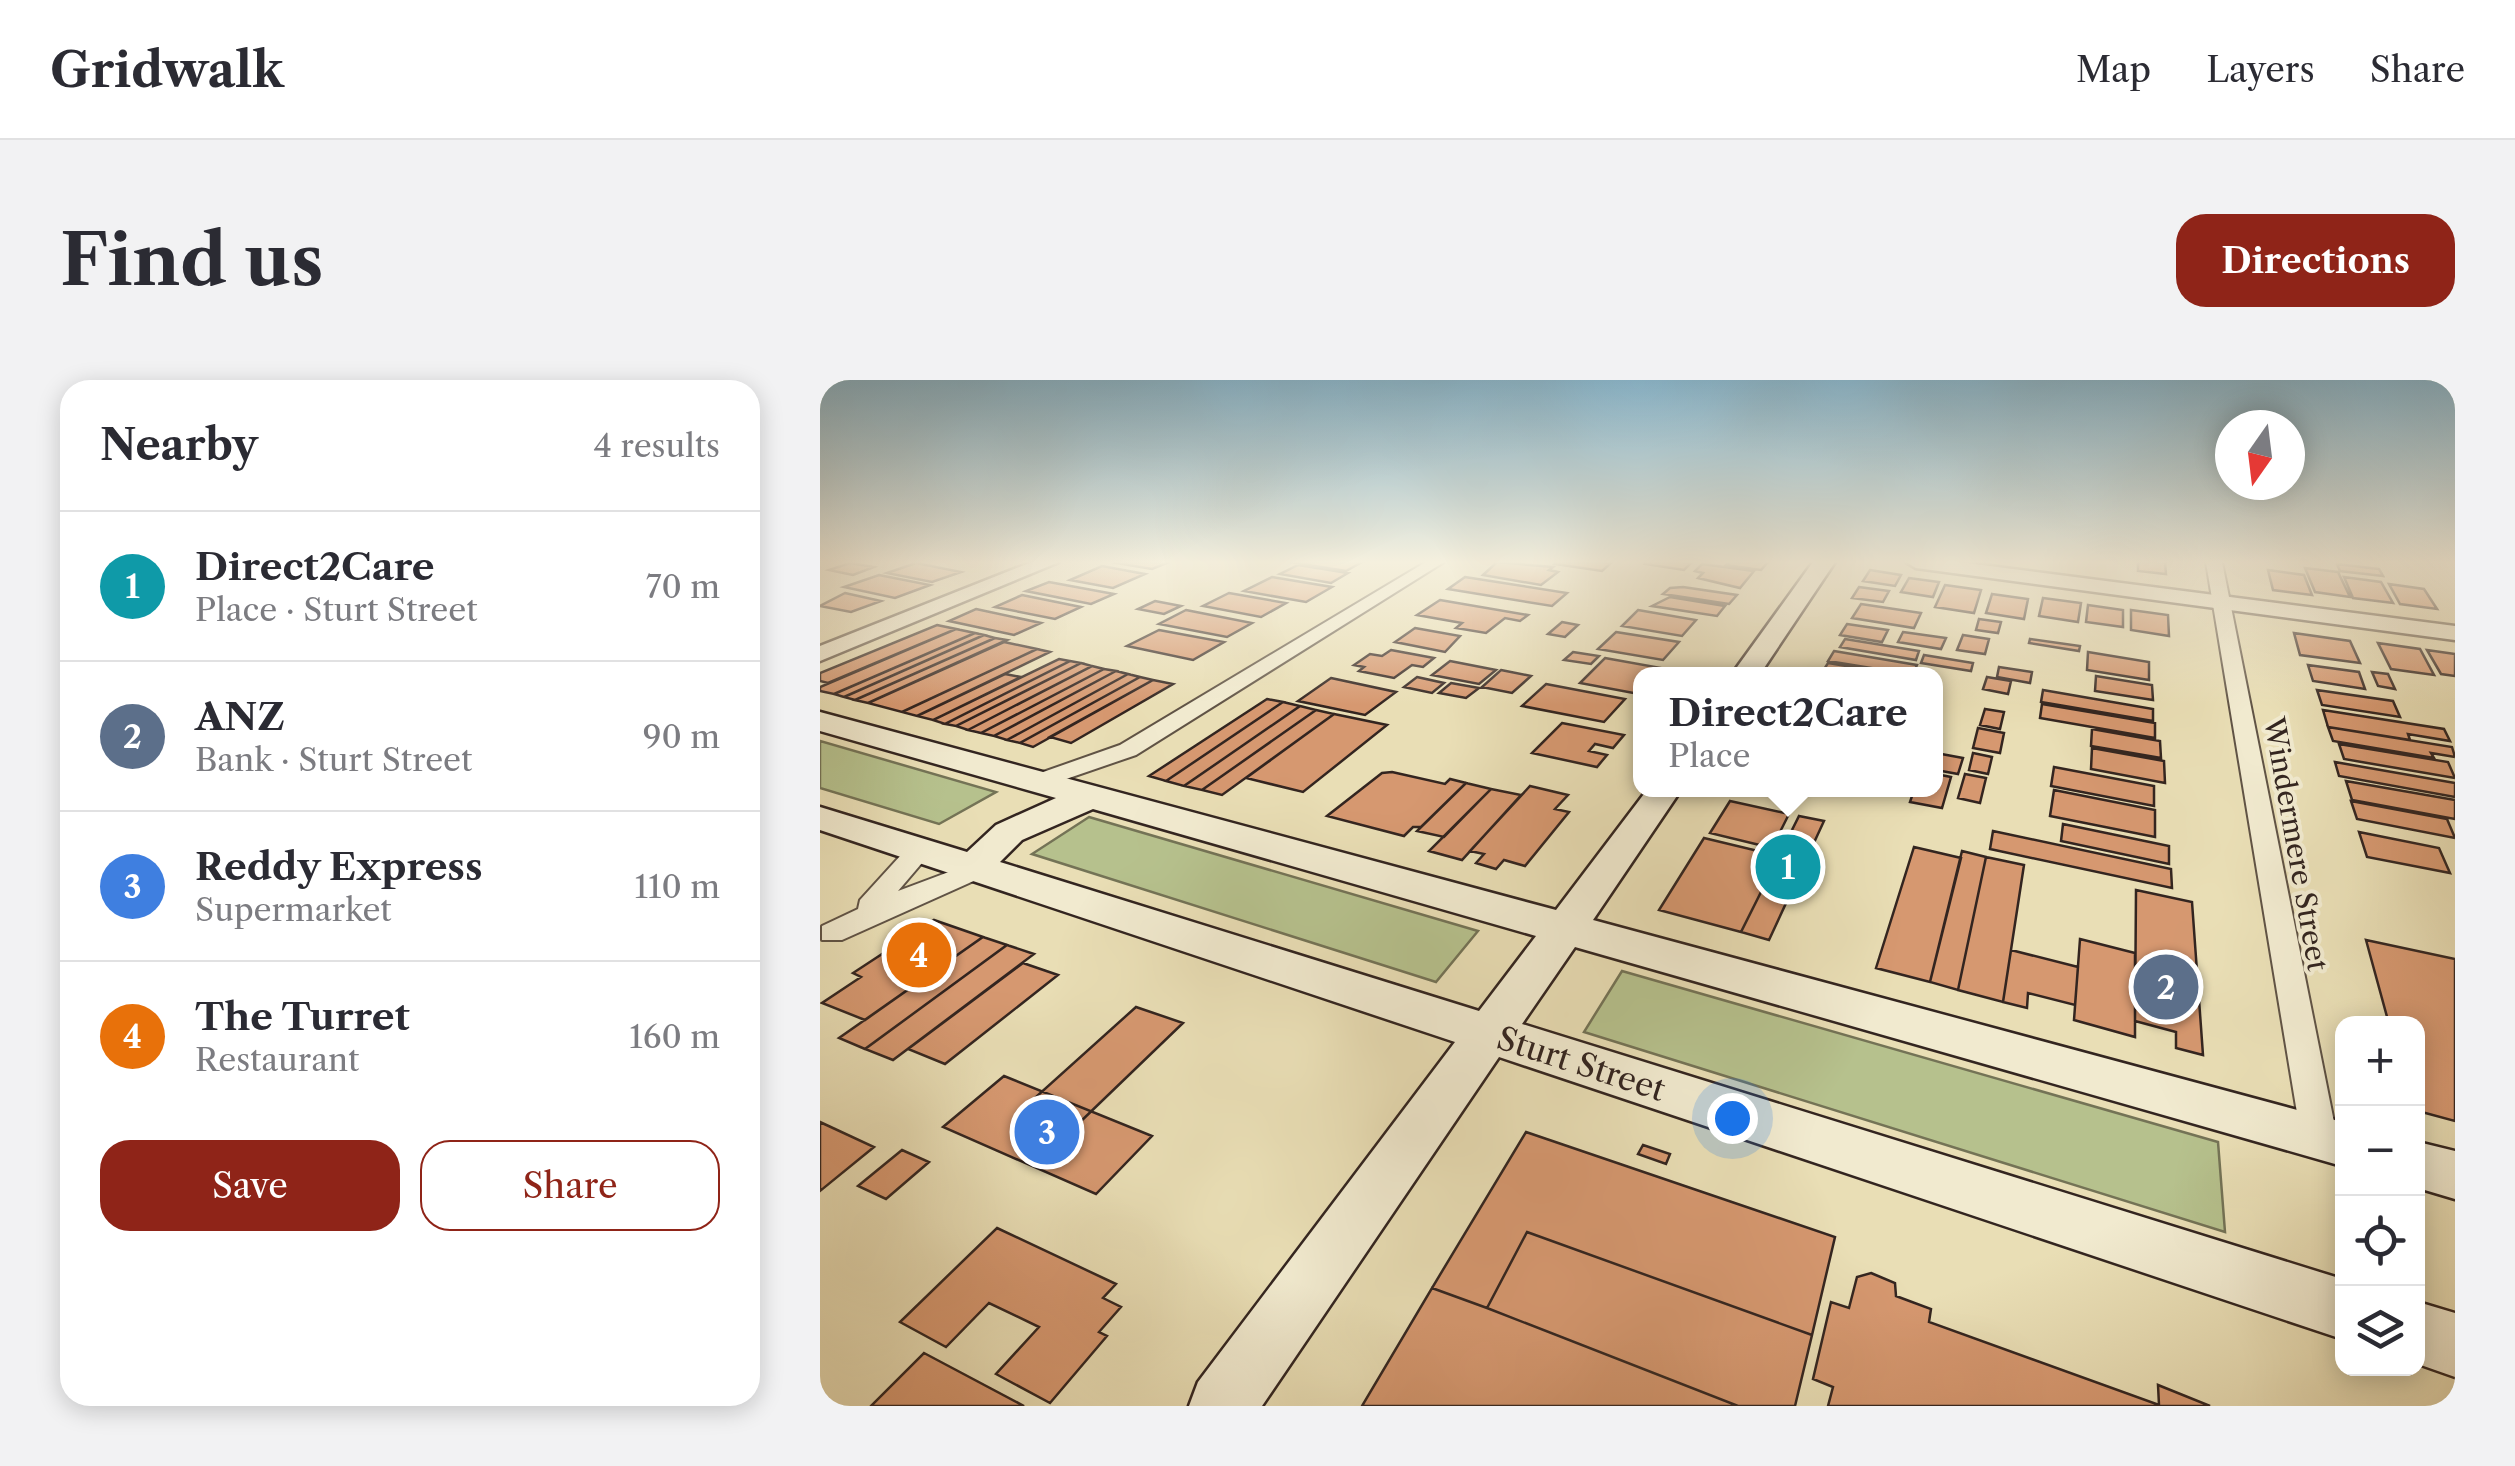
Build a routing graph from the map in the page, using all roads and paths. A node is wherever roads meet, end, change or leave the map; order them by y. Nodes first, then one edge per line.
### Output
1 (930, 610) edge
2 (1358, 610) edge
3 (1791, 610) edge
4 (2223, 610) edge
5 (2288, 610) edge
6 (2455, 632) edge
7 (820, 654) edge
8 (1751, 667) edge
9 (820, 721) edge
10 (1136, 746) junction
11 (1038, 782) junction
12 (1093, 797) junction
13 (1659, 797) edge
14 (820, 818) edge
15 (920, 850) junction
16 (978, 869) junction
17 (1566, 928) junction
18 (826, 937) edge
19 (1490, 1034) junction
20 (2331, 1141) edge
21 (2425, 1167) edge
22 (2455, 1175) edge
23 (2335, 1307) edge
24 (2425, 1335) edge
25 (2455, 1346) edge
26 (1222, 1406) edge

1 - 7 street
2 - 10 street
3 - 8 main road
4 - 20 street, Windermere Street
5 - 6 street
9 - 11 main road
10 - 11 street
10 - 12 street
11 - 12 main road
11 - 15 main road
12 - 16 main road
12 - 17 main road
13 - 17 main road
14 - 15 main road, Sturt Street
15 - 16 main road, Sturt Street
15 - 18 street
16 - 18 street
16 - 19 main road, Sturt Street
17 - 19 main road
17 - 20 main road
19 - 23 main road, Sturt Street
19 - 26 main road
21 - 22 main road
24 - 25 main road

